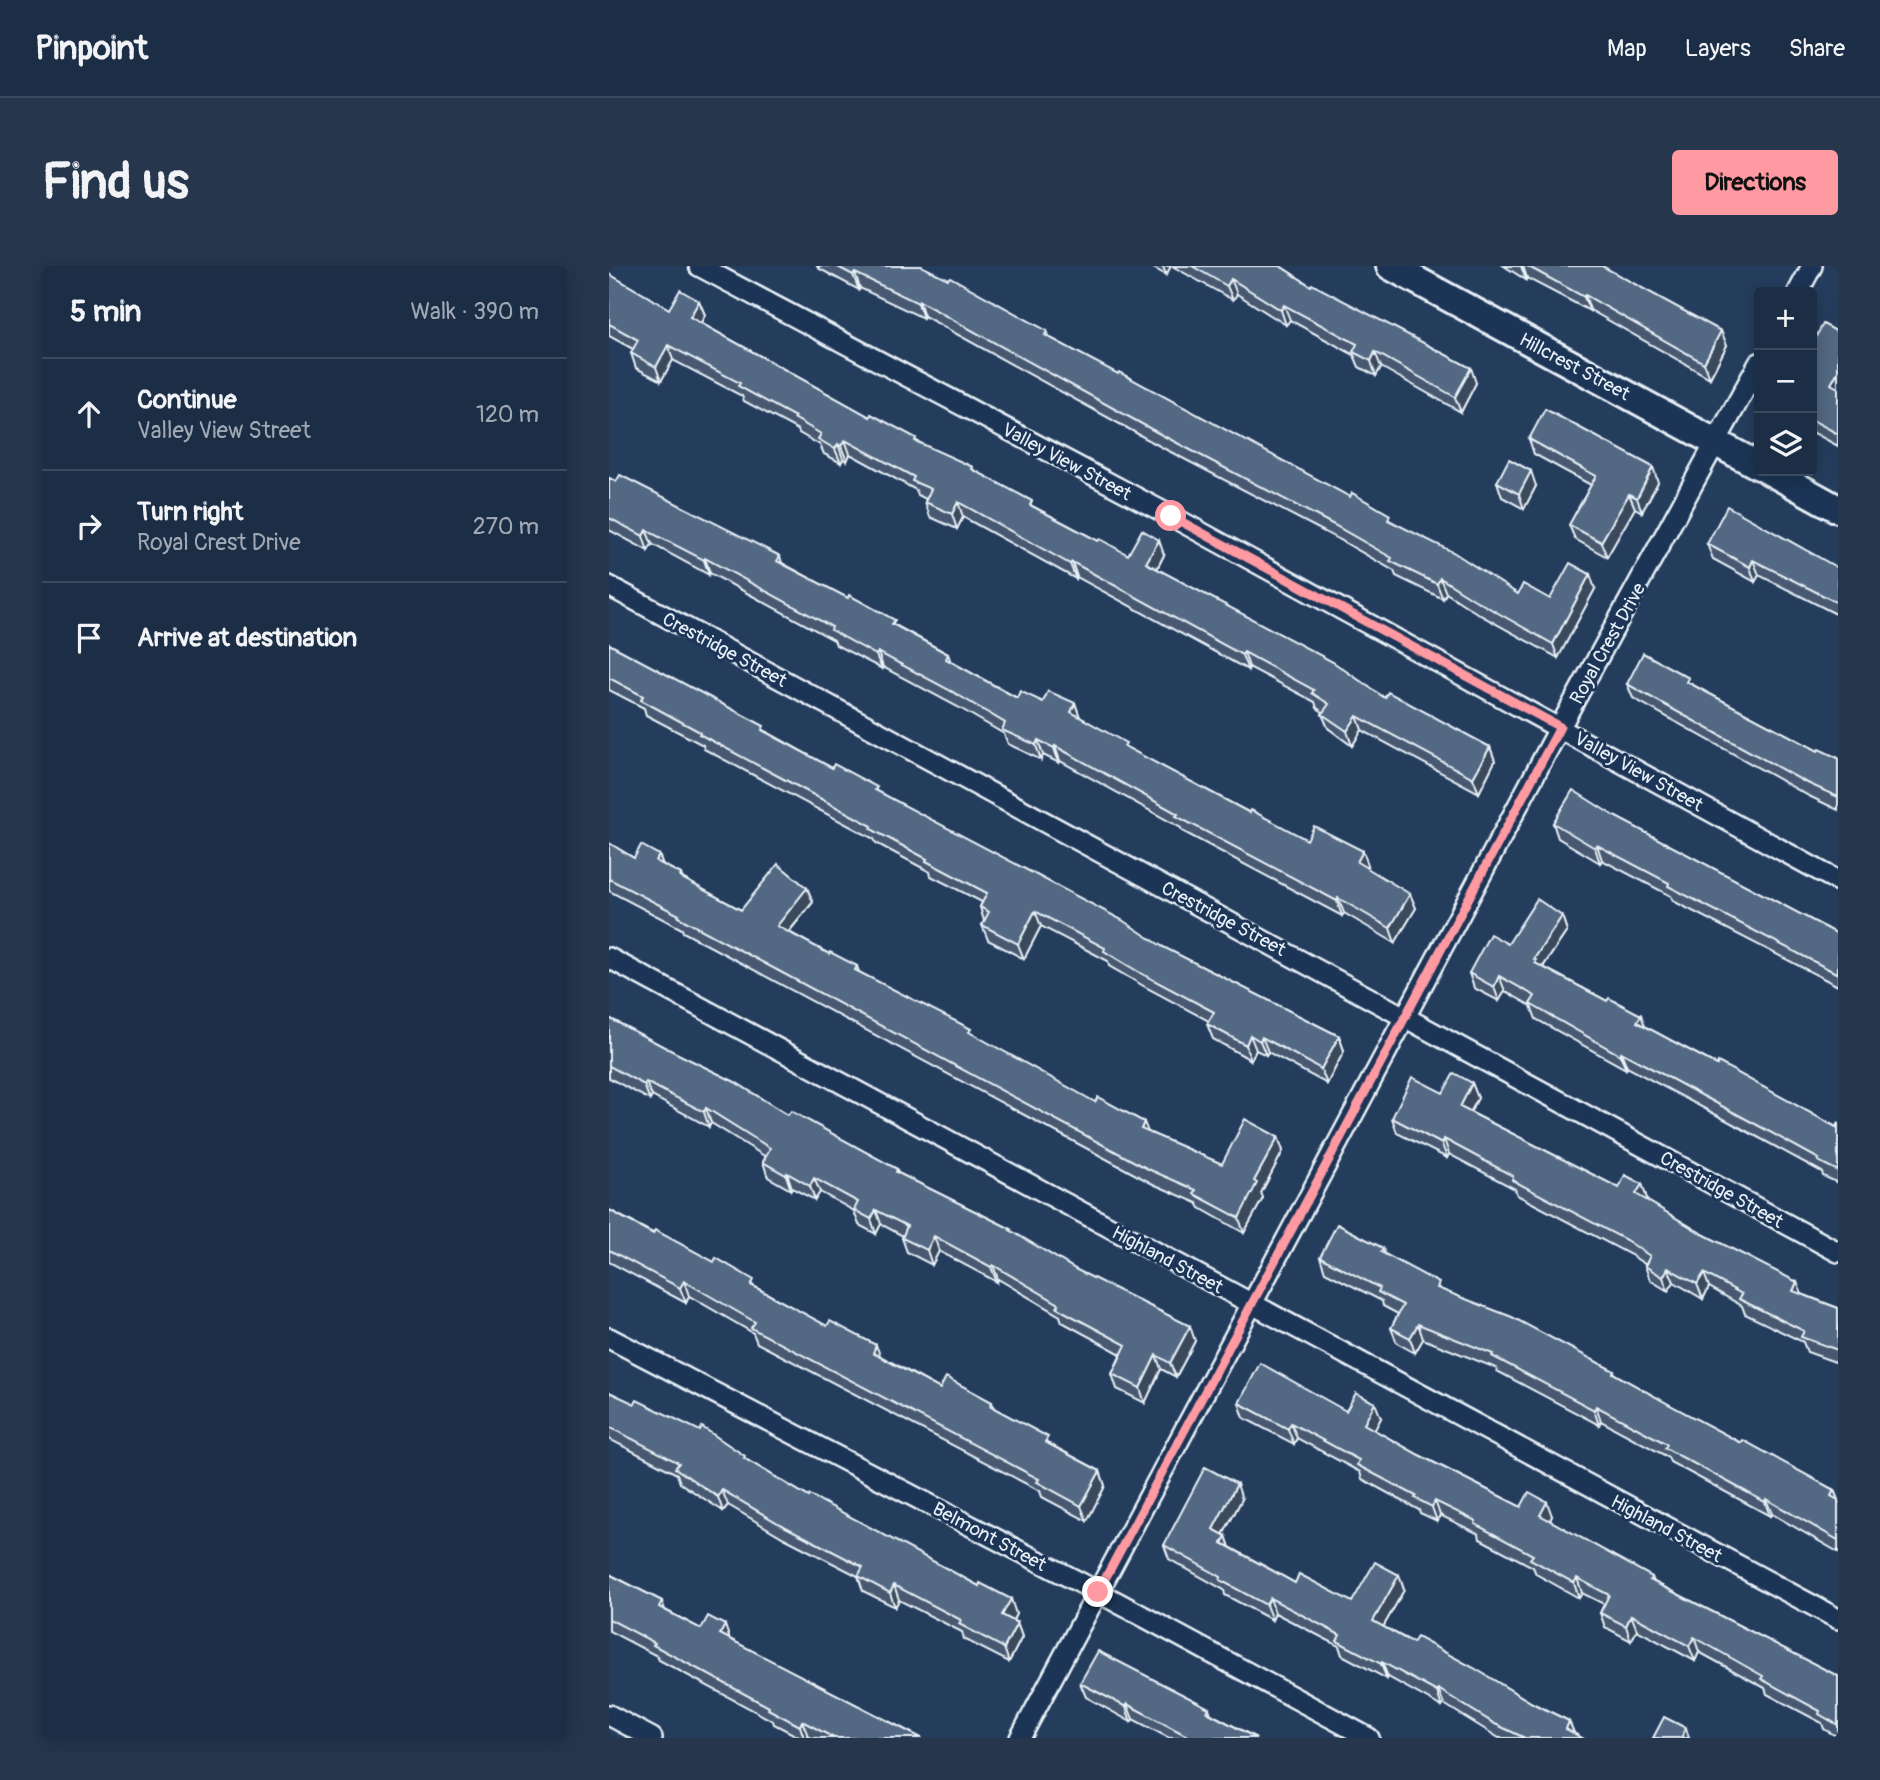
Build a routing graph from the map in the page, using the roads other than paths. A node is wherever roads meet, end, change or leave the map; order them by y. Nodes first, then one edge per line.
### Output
1 (699, 266) edge
2 (1390, 266) edge
3 (1812, 266) edge
4 (1801, 287) edge
5 (1754, 372) edge
6 (1716, 442) junction
7 (1754, 463) edge
8 (1778, 476) edge
9 (1838, 509) edge
10 (609, 586) edge
11 (1560, 727) junction
12 (1838, 881) edge
13 (609, 958) edge
14 (1405, 1017) junction
15 (1838, 1252) edge
16 (1251, 1304) junction
17 (609, 1338) edge
18 (1098, 1592) junction
19 (1838, 1619) edge
20 (609, 1715) edge
21 (652, 1738) edge
22 (1020, 1738) edge
23 (1369, 1738) edge

1 - 11 street, Valley View Street
2 - 6 street, Hillcrest Street
3 - 4 street
5 - 6 street, Royal Crest Drive
6 - 7 street, Hillcrest Street
6 - 11 street, Royal Crest Drive
8 - 9 street
10 - 14 street, Crestridge Street
11 - 12 street, Valley View Street
11 - 14 street, Royal Crest Drive
13 - 16 street, Highland Street
14 - 15 street, Crestridge Street
14 - 16 street, Royal Crest Drive
16 - 18 street, Royal Crest Drive
16 - 19 street, Highland Street
17 - 18 street, Belmont Street
18 - 22 street, Royal Crest Drive
18 - 23 street, Belmont Street
20 - 21 street

